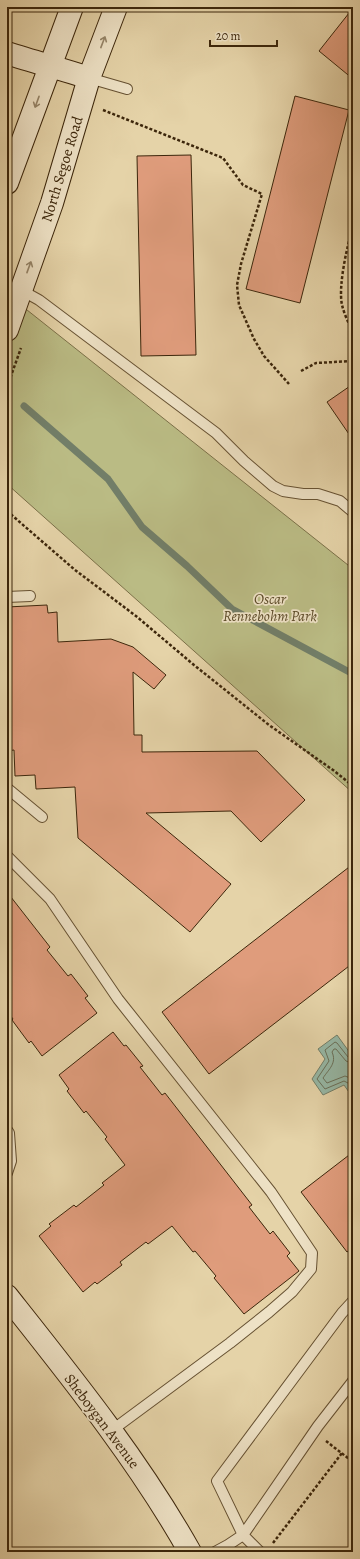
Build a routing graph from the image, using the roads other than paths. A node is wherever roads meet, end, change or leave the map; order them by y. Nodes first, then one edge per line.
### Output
1 (72, 7) edge
2 (116, 7) edge
3 (7, 53) edge
4 (52, 65) junction
5 (89, 78) junction
6 (127, 89) dead end
7 (7, 183) edge
8 (21, 290) junction
9 (7, 330) edge
10 (353, 512) edge
11 (30, 596) dead end
12 (7, 598) edge
13 (7, 788) edge
14 (42, 817) dead end
15 (7, 856) edge
16 (7, 1130) edge
17 (7, 1173) edge
18 (7, 1296) edge
19 (353, 1301) edge
20 (353, 1381) edge
21 (111, 1431) junction
22 (243, 1535) junction
23 (190, 1552) edge
24 (214, 1552) edge
25 (260, 1552) edge

1 - 4 street
5 -> 2 street, North Segoe Road
3 - 4 street
4 - 5 street
4 -> 7 street
5 - 6 lane
8 -> 5 street, North Segoe Road
8 - 9 street, North Segoe Road
8 - 10 lane
11 - 12 lane
13 - 14 lane
15 - 21 lane
16 - 17 lane
18 - 21 street, Sheboygan Avenue
19 - 22 lane
20 - 22 lane
21 - 23 street, Sheboygan Avenue
22 - 24 lane
22 - 25 lane

